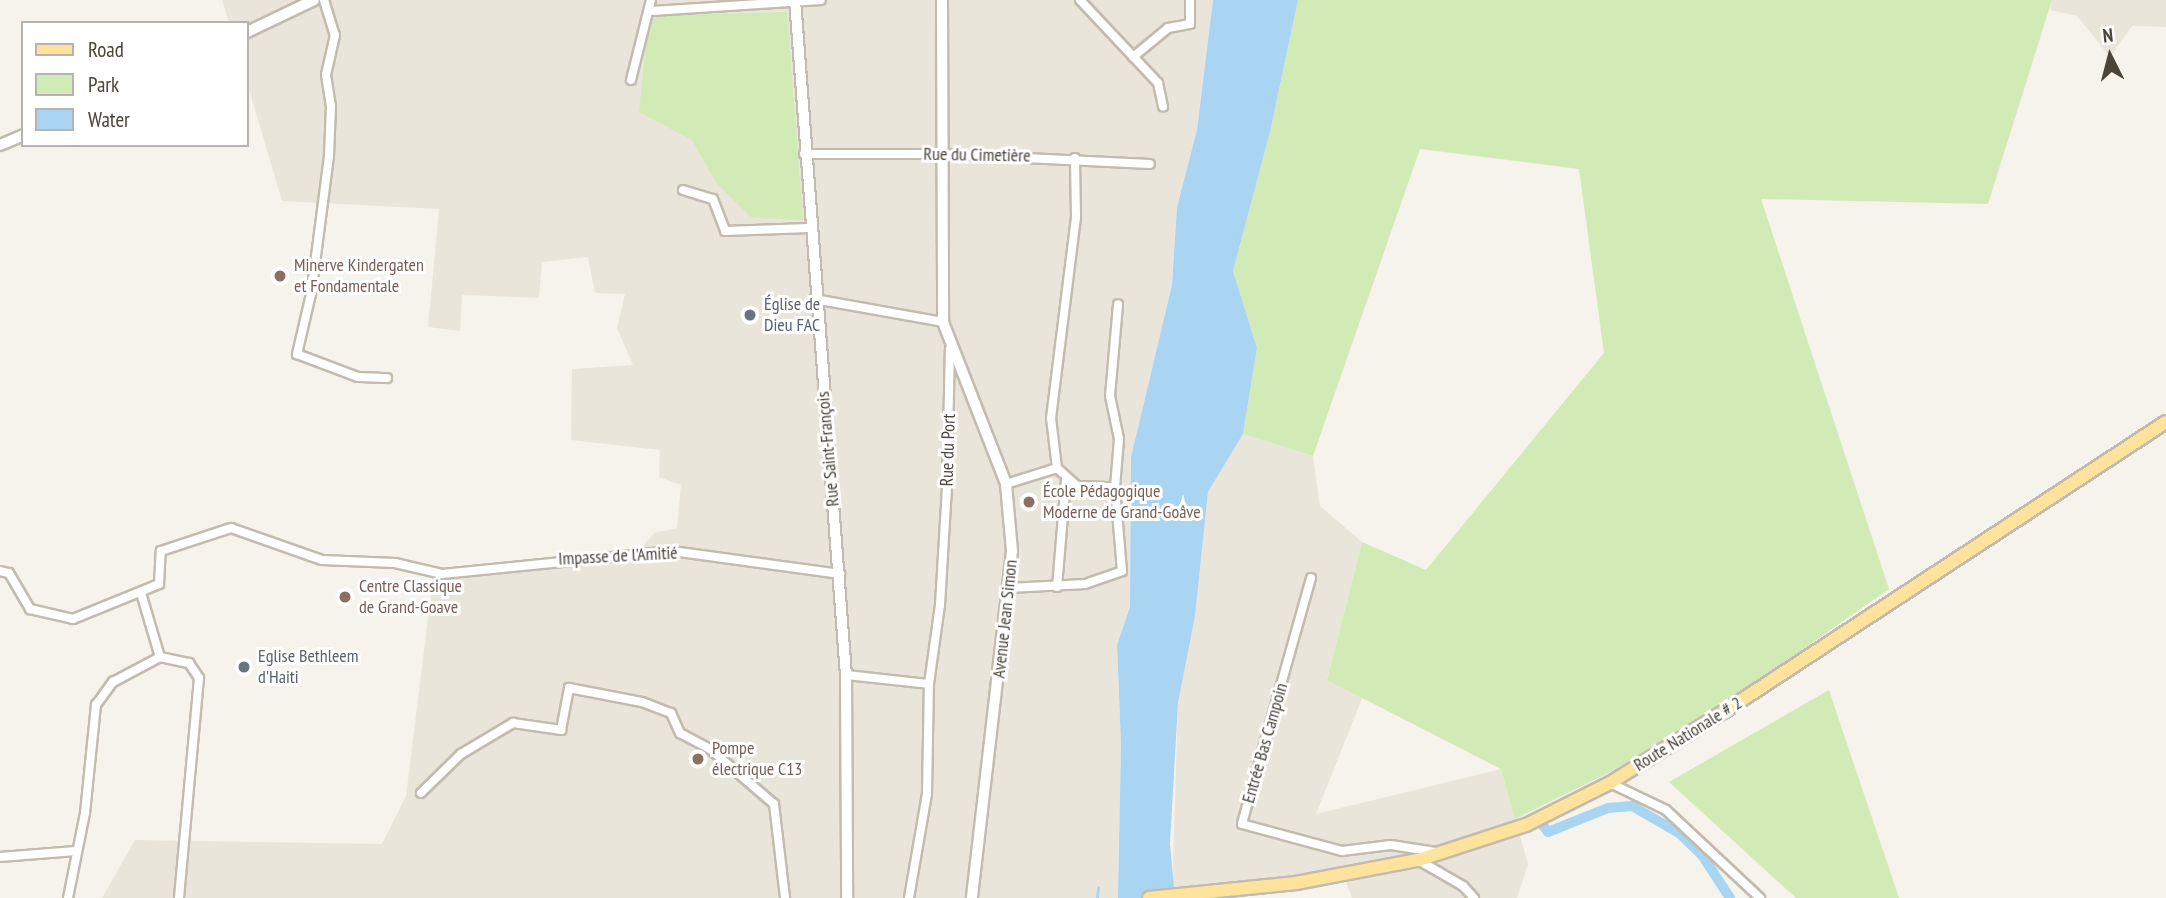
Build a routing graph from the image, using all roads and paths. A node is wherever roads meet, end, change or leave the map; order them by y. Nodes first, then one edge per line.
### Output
1 (324, 0) edge
2 (651, 0) edge
3 (795, 0) edge
4 (821, 0) edge
5 (942, 0) edge
6 (1080, 0) edge
7 (1190, 0) edge
8 (310, 1) edge
9 (652, 11) junction
10 (248, 32) edge
11 (1133, 57) junction
12 (631, 80) dead end
13 (1163, 106) dead end
14 (21, 136) edge
15 (0, 145) edge
16 (804, 154) junction
17 (943, 154) junction
18 (1075, 158) junction
19 (1150, 164) dead end
20 (683, 190) dead end
21 (809, 228) junction
22 (814, 299) junction
23 (1118, 304) dead end
24 (943, 322) junction
25 (950, 349) junction
26 (387, 378) dead end
27 (2166, 422) edge
28 (1057, 468) junction
29 (1066, 479) junction
30 (1006, 484) junction
31 (1115, 487) junction
32 (0, 571) edge
33 (840, 574) junction
34 (1311, 578) dead end
35 (1057, 587) junction
36 (1009, 588) junction
37 (141, 593) junction
38 (160, 657) junction
39 (846, 675) junction
40 (929, 684) junction
41 (1610, 783) junction
42 (421, 793) dead end
43 (76, 851) junction
44 (1445, 854) junction
45 (0, 857) edge
46 (1418, 860) junction
47 (68, 898) edge
48 (179, 898) edge
49 (785, 898) edge
50 (847, 898) edge
51 (909, 898) edge
52 (972, 898) edge
53 (1149, 898) edge
54 (1474, 898) edge
55 (1760, 898) edge

1 - 26 street
2 - 9 street
3 - 4 street
3 - 9 street
3 - 16 street, Rue Saint-François
5 - 17 street, Rue du Port
6 - 11 street
7 - 11 street
8 - 10 street
9 - 12 street
11 - 13 street
14 - 15 street
16 - 17 street, Rue du Cimetière
16 - 21 street, Rue Saint-François
17 - 18 street, Rue du Cimetière
17 - 24 street, Rue du Port
18 - 19 street, Rue du Cimetière
18 - 28 street
20 - 21 street
21 - 22 street, Rue Saint-François
22 - 24 street
22 - 33 street, Rue Saint-François
23 - 31 street
24 - 25 street, Rue du Port
25 - 30 street, Avenue Jean Simon
25 - 40 street, Rue du Port
27 - 41 main road, Route Nationale # 2
28 - 29 street
28 - 30 street
29 - 31 street
29 - 35 street
30 - 36 street, Avenue Jean Simon
31 - 35 street
32 - 37 street
33 - 37 street, Impasse de l'Amitié
33 - 39 street, Rue Saint-François
34 - 44 street, Entrée Bas Campoin
35 - 36 street
36 - 52 street, Avenue Jean Simon
37 - 38 street
38 - 43 street
38 - 48 street
39 - 40 street
39 - 50 street, Rue Saint-François
40 - 51 street, Rue du Port
41 - 44 main road, Route Nationale # 2
41 - 55 street
42 - 49 street
43 - 45 street
43 - 47 street
44 - 46 main road, Route Nationale # 2
46 - 53 main road, Route Nationale # 2
46 - 54 street

